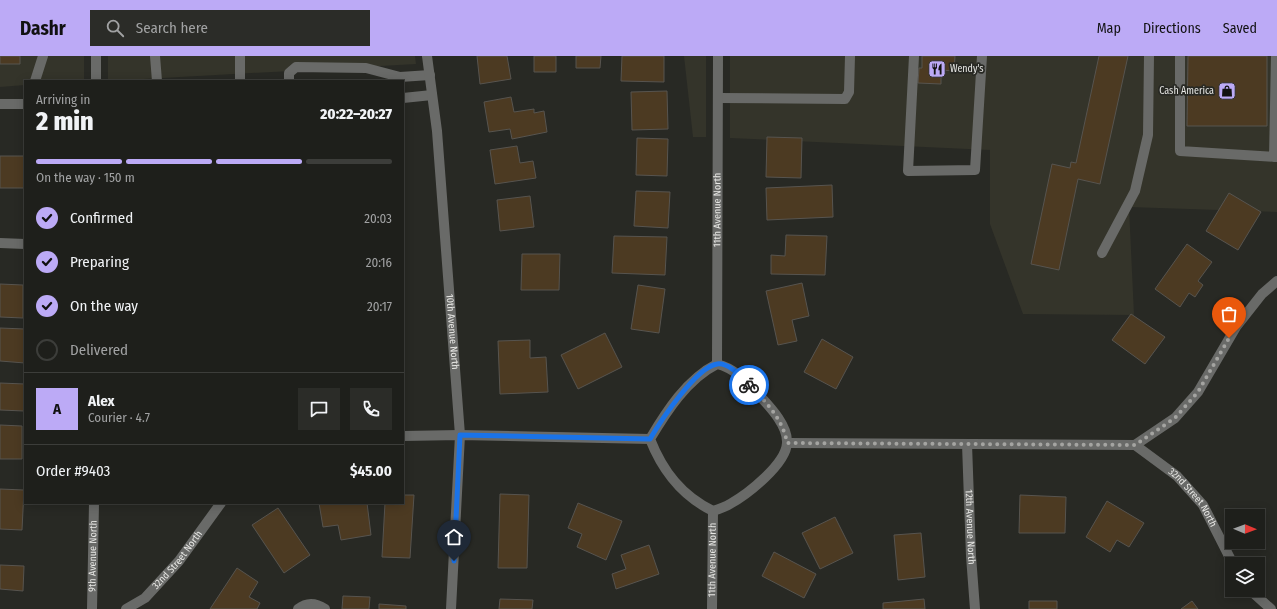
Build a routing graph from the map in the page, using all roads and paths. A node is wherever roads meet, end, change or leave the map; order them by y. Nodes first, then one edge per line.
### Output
1 (44, 56) edge
2 (96, 56) edge
3 (155, 56) edge
4 (240, 56) edge
5 (427, 56) edge
6 (718, 56) edge
7 (850, 56) edge
8 (914, 56) edge
9 (982, 56) edge
10 (1149, 56) edge
11 (1180, 56) edge
12 (1276, 56) edge
13 (430, 75) junction
14 (35, 80) edge
15 (96, 80) edge
16 (157, 80) edge
17 (240, 80) edge
18 (289, 80) edge
19 (432, 95) junction
20 (404, 98) edge
21 (718, 98) junction
22 (1276, 99) edge
23 (0, 104) edge
24 (24, 104) edge
25 (1276, 157) edge
26 (0, 243) edge
27 (24, 244) edge
28 (1102, 253) dead end
29 (1277, 281) edge
30 (717, 364) junction
31 (460, 435) junction
32 (404, 436) edge
33 (650, 439) junction
34 (787, 443) junction
35 (967, 444) junction
36 (1135, 445) junction
37 (94, 504) edge
38 (220, 504) edge
39 (713, 511) junction
40 (1230, 557) edge
41 (1258, 597) edge
42 (92, 609) edge
43 (126, 609) edge
44 (298, 609) edge
45 (325, 609) edge
46 (451, 609) edge
47 (712, 609) edge
48 (975, 609) edge
49 (1271, 609) edge

1 - 14 street
2 - 15 street
3 - 16 street
4 - 17 street
5 - 13 street, 10th Avenue North
6 - 21 street, 11th Avenue North
7 - 21 street
8 - 9 street
10 - 28 street
11 - 25 street
12 - 22 street
13 - 18 street
13 - 19 street, 10th Avenue North
19 - 20 street
19 - 31 street, 10th Avenue North
21 - 30 street, 11th Avenue North
22 - 25 street
23 - 24 street
26 - 27 street
29 - 36 street
30 - 33 street
30 - 34 street
31 - 32 street
31 - 33 street
31 - 46 street, 10th Avenue North
33 - 39 street
34 - 35 street
34 - 39 street
35 - 36 street
35 - 48 street, 12th Avenue North
36 - 40 street, 32nd Street North
37 - 42 street, 9th Avenue North
38 - 43 street, 32nd Street North
39 - 47 street, 11th Avenue North
41 - 49 street
44 - 45 street

